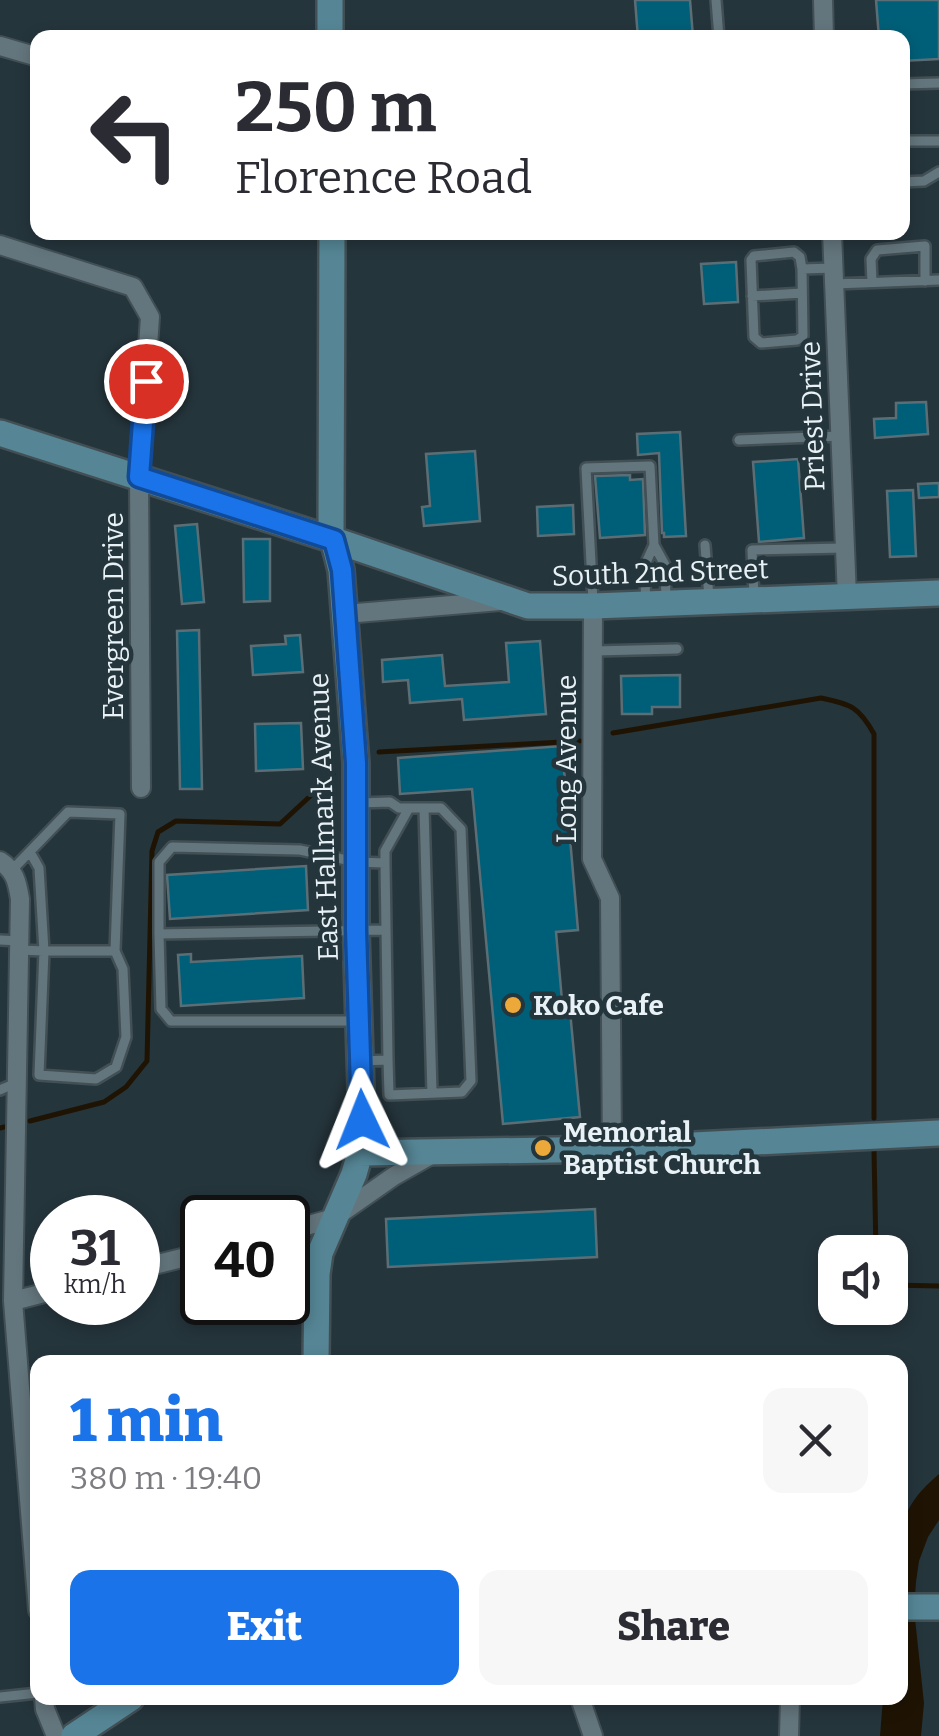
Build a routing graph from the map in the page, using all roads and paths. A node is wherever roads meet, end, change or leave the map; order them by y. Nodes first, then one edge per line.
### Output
1 (330, 0) edge
2 (716, 0) edge
3 (822, 0) edge
4 (330, 30) edge
5 (718, 30) edge
6 (824, 30) edge
7 (0, 46) edge
8 (30, 55) edge
9 (939, 82) edge
10 (910, 84) edge
11 (939, 140) edge
12 (910, 141) edge
13 (939, 172) edge
14 (910, 182) edge
15 (332, 240) edge
16 (832, 240) edge
17 (0, 246) edge
18 (802, 269) junction
19 (834, 276) junction
20 (939, 280) edge
21 (925, 281) junction
22 (872, 282) junction
23 (802, 292) junction
24 (752, 296) junction
25 (0, 434) edge
26 (840, 436) junction
27 (738, 440) dead end
28 (139, 477) junction
29 (334, 540) junction
30 (654, 545) junction
31 (706, 546) dead end
32 (844, 548) junction
33 (939, 593) edge
34 (847, 596) junction
35 (511, 600) junction
36 (755, 600) junction
37 (709, 602) junction
38 (656, 604) junction
39 (593, 606) junction
40 (345, 614) junction
41 (676, 650) dead end
42 (594, 651) junction
43 (141, 788) dead end
44 (356, 803) junction
45 (409, 808) junction
46 (424, 808) junction
47 (30, 852) junction
48 (356, 862) junction
49 (385, 863) junction
50 (6, 865) edge
51 (356, 930) junction
52 (386, 930) junction
53 (159, 934) junction
54 (0, 940) edge
55 (19, 945) junction
56 (44, 951) junction
57 (115, 952) junction
58 (359, 1022) junction
59 (388, 1060) junction
60 (360, 1061) junction
61 (39, 1075) junction
62 (11, 1082) edge
63 (432, 1093) junction
64 (939, 1133) edge
65 (612, 1149) junction
66 (360, 1152) junction
67 (439, 1152) junction
68 (334, 1218) junction
69 (310, 1225) edge
70 (30, 1297) edge
71 (13, 1301) junction
72 (316, 1355) edge
73 (30, 1511) edge
74 (908, 1607) edge
75 (939, 1607) edge
76 (30, 1695) edge
77 (0, 1698) edge
78 (45, 1705) edge
79 (120, 1705) edge
80 (582, 1705) edge
81 (790, 1705) edge
82 (56, 1736) edge
83 (74, 1736) edge
84 (593, 1736) edge
85 (789, 1736) edge

1 - 4 street
2 - 5 lane
3 - 6 street
7 - 8 street
9 - 10 lane
11 - 12 lane
13 - 14 lane
15 - 29 street, East Hallmark Avenue
16 - 19 street, Priest Drive
17 - 28 street, Evergreen Drive
18 - 19 lane
18 - 23 lane
18 - 24 lane
19 - 22 lane
19 - 26 street, Priest Drive
20 - 21 lane
21 - 22 lane
21 - 22 lane
23 - 24 lane
23 - 24 lane
25 - 28 street, South 2nd Street
26 - 27 lane
26 - 32 street, Priest Drive
28 - 29 street, South 2nd Street
28 - 43 street, Evergreen Drive
29 - 35 street, South 2nd Street
29 - 40 street, East Hallmark Avenue
30 - 38 lane
30 - 38 lane
30 - 39 lane
31 - 37 lane
32 - 34 street, Priest Drive
32 - 36 lane
33 - 34 street, South 2nd Street
34 - 36 street, South 2nd Street
35 - 39 street, South 2nd Street
35 - 40 street
36 - 37 street, South 2nd Street
37 - 38 street, South 2nd Street
38 - 39 street, South 2nd Street
39 - 42 street, Long Avenue
40 - 44 street, East Hallmark Avenue
41 - 42 lane
42 - 65 street, Long Avenue
44 - 45 lane
44 - 48 street, East Hallmark Avenue
45 - 46 lane
45 - 49 lane
46 - 63 lane
46 - 63 lane
47 - 50 lane
47 - 56 lane
47 - 57 lane
48 - 49 lane
48 - 51 street, East Hallmark Avenue
48 - 53 lane
49 - 52 lane
50 - 55 street
51 - 52 lane
51 - 53 lane
51 - 58 street, East Hallmark Avenue
52 - 59 lane
53 - 58 lane
54 - 55 lane
55 - 56 lane
55 - 62 street
56 - 57 lane
56 - 61 lane
57 - 61 lane
58 - 60 street, East Hallmark Avenue
59 - 60 lane
59 - 63 lane
60 - 66 street, East Hallmark Avenue
61 - 62 lane
62 - 71 street
64 - 65 street
65 - 67 street
66 - 67 street
66 - 68 street
67 - 68 street
68 - 69 street
68 - 72 street
70 - 71 street
71 - 73 street
74 - 75 street
76 - 77 lane
78 - 82 street
79 - 83 street
80 - 84 street
81 - 85 street

